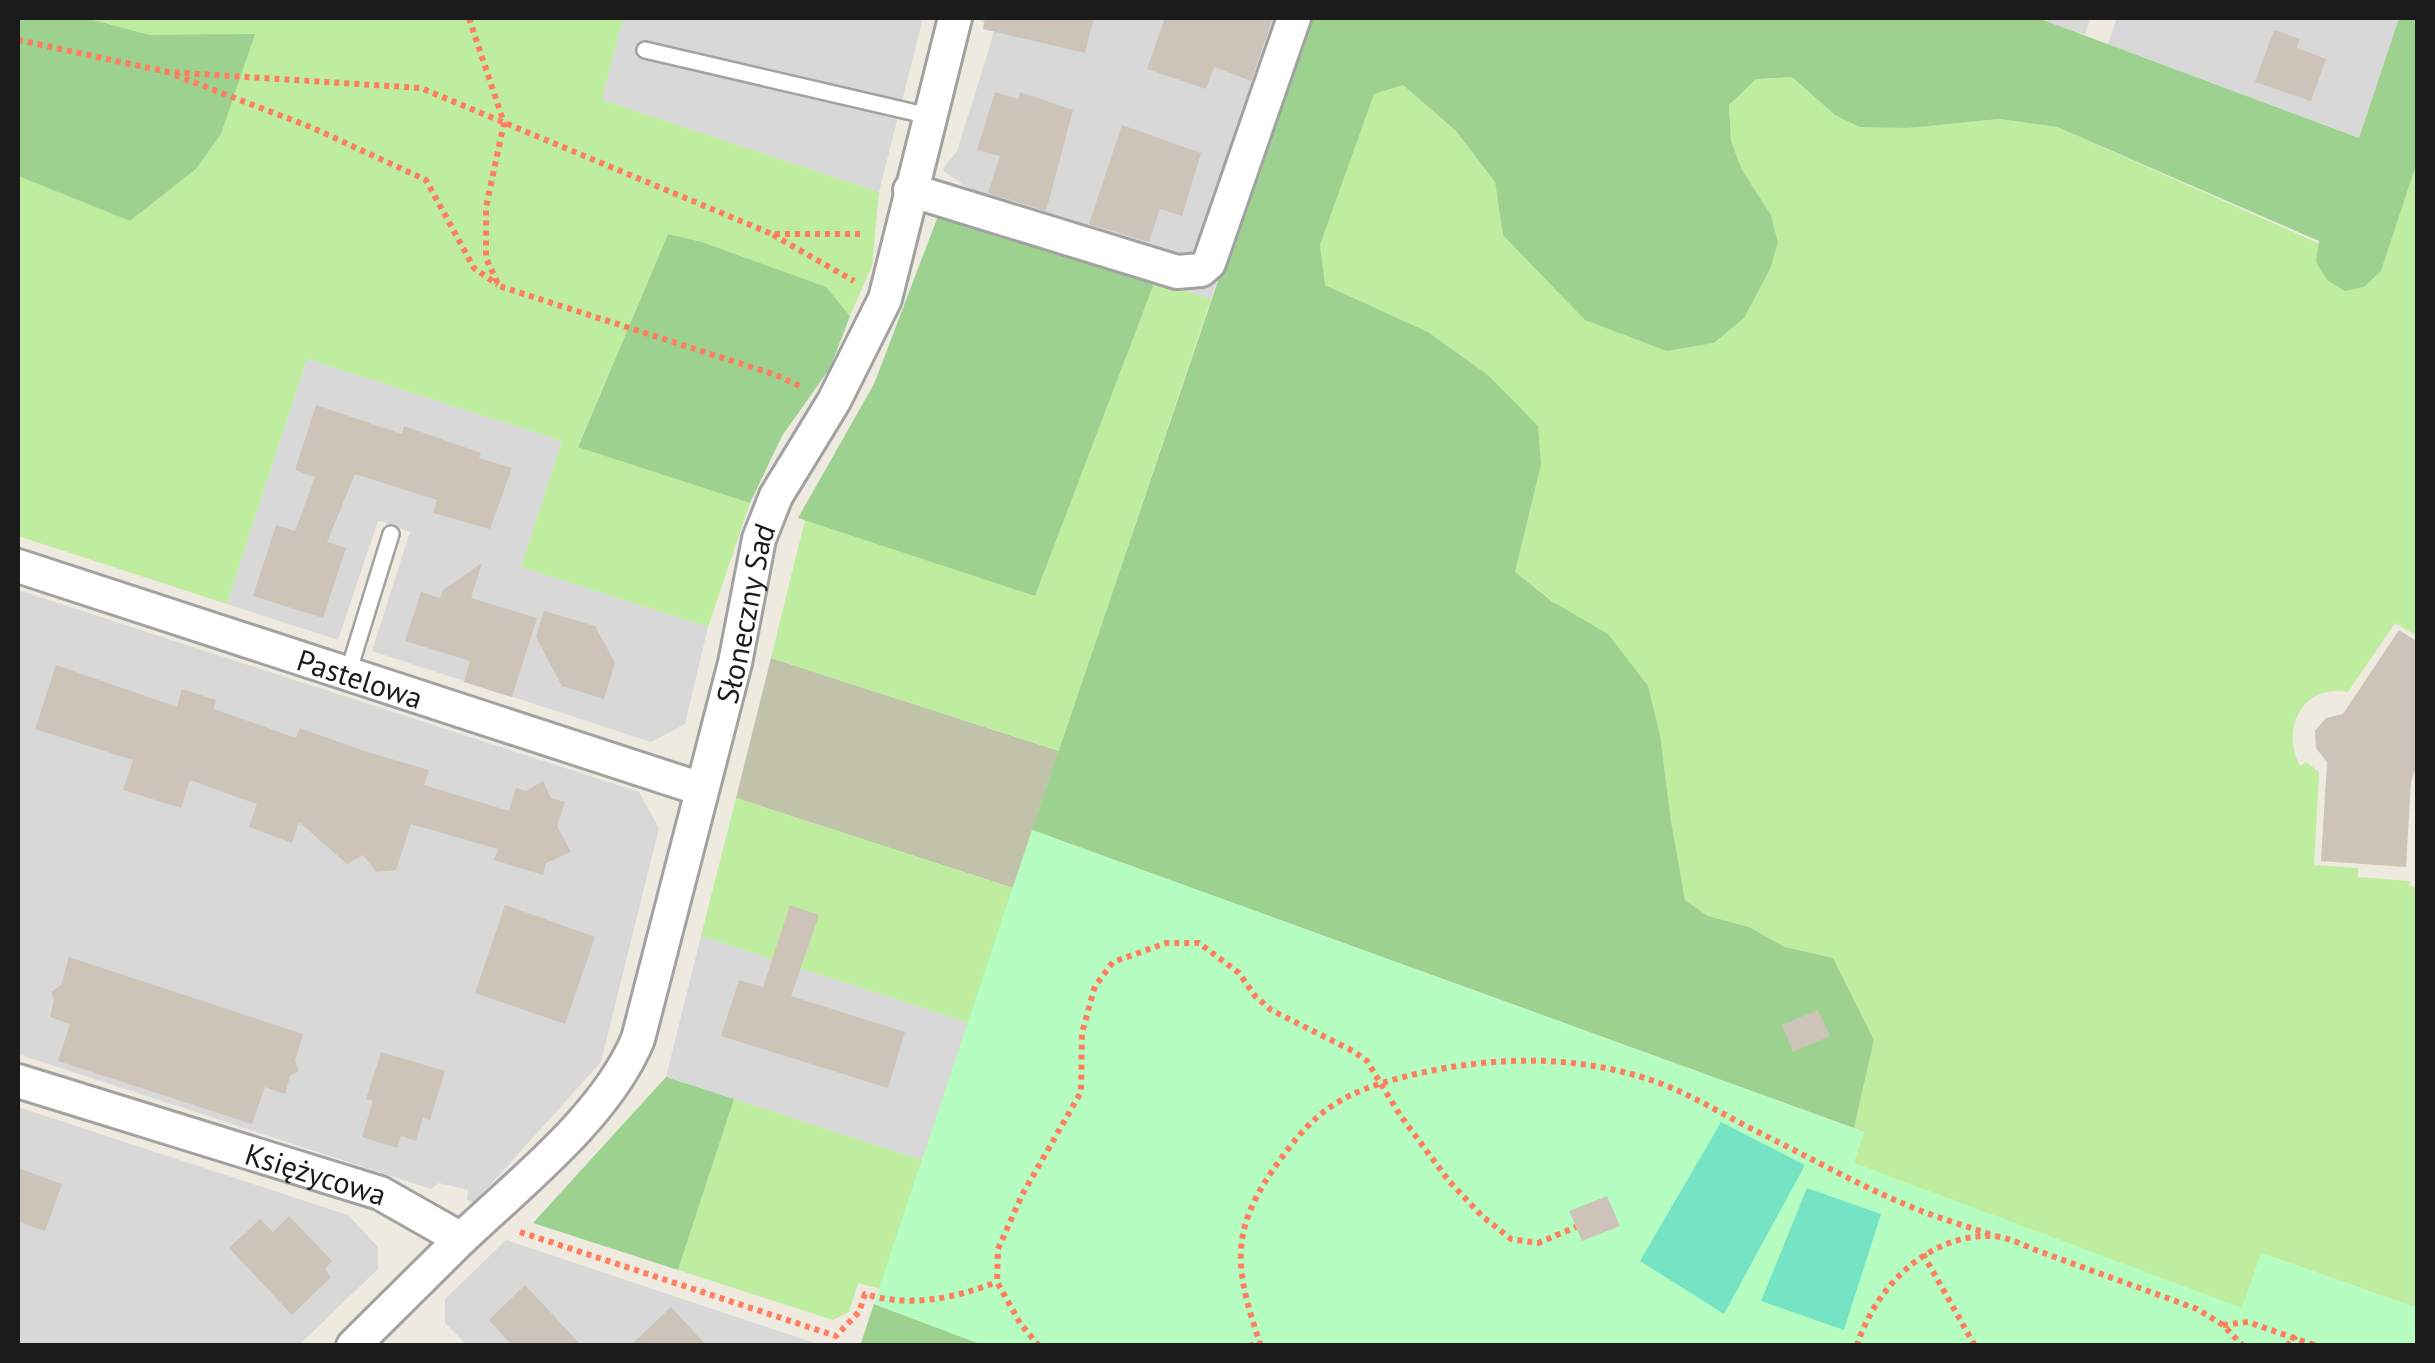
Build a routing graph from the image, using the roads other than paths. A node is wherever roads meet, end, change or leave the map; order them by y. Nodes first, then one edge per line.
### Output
1 (955, 18) edge
2 (1294, 18) edge
3 (645, 50) dead end
4 (929, 116) junction
5 (907, 206) junction
6 (391, 534) dead end
7 (18, 566) edge
8 (348, 673) junction
9 (701, 789) junction
10 (18, 1081) edge
11 (462, 1239) junction
12 (352, 1346) edge

1 - 4 street, Słoneczny Sad
2 - 5 street
3 - 4 lane
4 - 5 street, Słoneczny Sad
5 - 9 street, Słoneczny Sad
6 - 8 lane
7 - 8 street, Pastelowa
8 - 9 street, Pastelowa
9 - 11 street, Słoneczny Sad
10 - 11 street, Księżycowa
11 - 12 street

